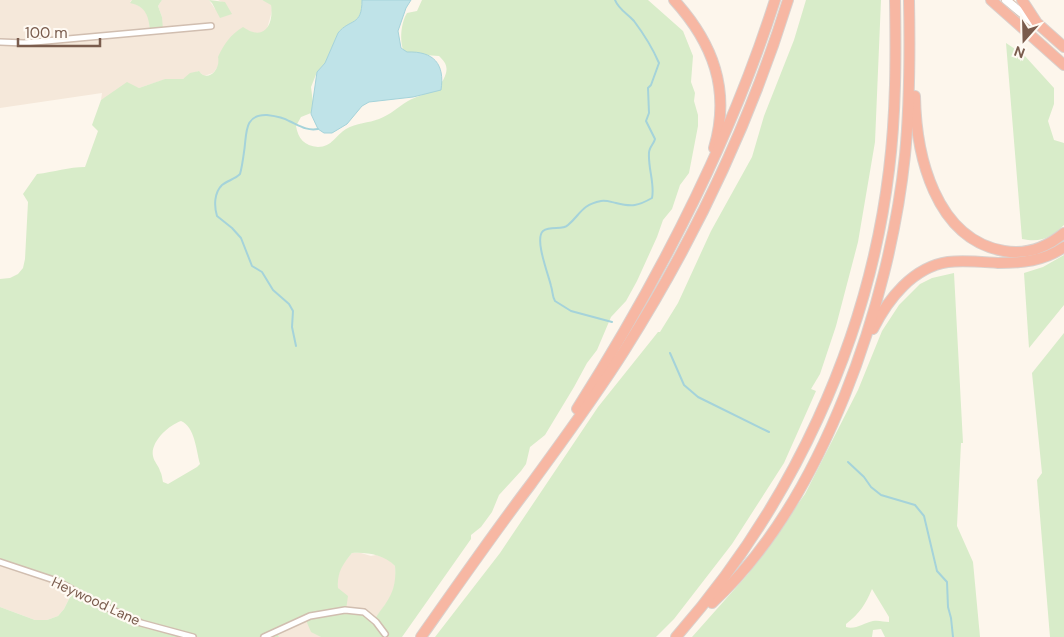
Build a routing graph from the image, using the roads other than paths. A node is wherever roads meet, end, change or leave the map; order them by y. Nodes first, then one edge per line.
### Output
1 (674, 0) edge
2 (775, 0) edge
3 (788, 0) edge
4 (895, 0) edge
5 (991, 0) edge
6 (1006, 0) edge
7 (1022, 0) edge
8 (909, 3) edge
9 (210, 26) dead end
10 (1050, 34) junction
11 (0, 42) edge
12 (1064, 47) edge
13 (1064, 65) edge
14 (686, 218) junction
15 (1064, 233) edge
16 (1064, 247) edge
17 (856, 366) junction
18 (530, 484) junction
19 (0, 562) edge
20 (688, 624) junction
21 (385, 634) dead end
22 (193, 637) edge
23 (264, 637) edge
24 (421, 637) edge
25 (676, 637) edge

1 - 14 highway
2 - 14 highway
3 - 18 highway
4 - 20 highway
5 - 13 highway
6 - 10 main road
7 - 10 highway
8 - 15 highway
8 - 17 highway
9 - 11 street
10 - 12 highway
14 - 18 highway
16 - 17 highway
17 - 20 highway
18 - 24 highway
19 - 22 street, Heywood Lane
20 - 25 highway
21 - 23 street

